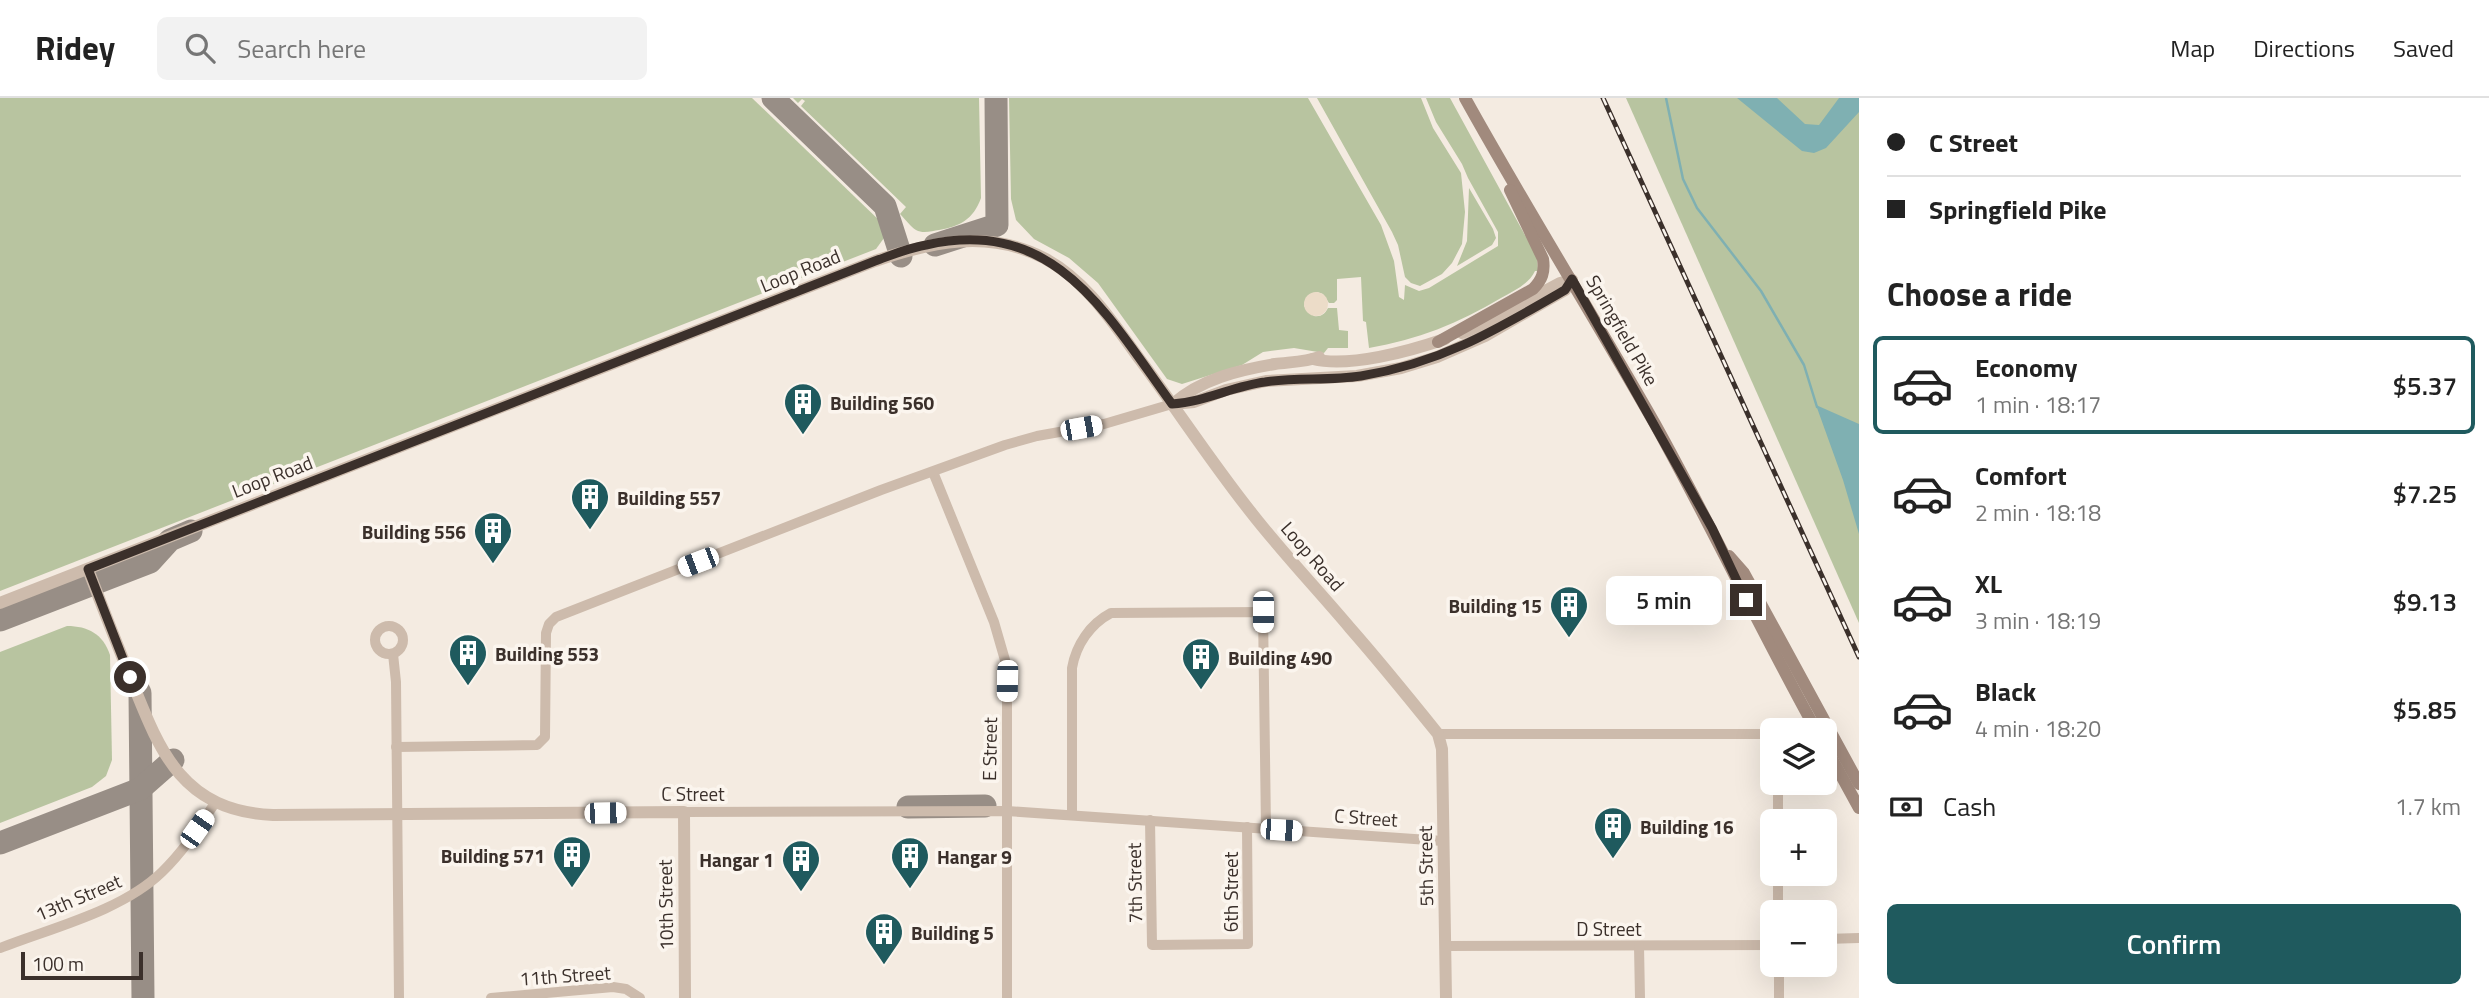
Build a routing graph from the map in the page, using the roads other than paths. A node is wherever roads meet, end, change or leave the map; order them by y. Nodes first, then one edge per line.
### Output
1 (1465, 98) edge
2 (1482, 129) junction
3 (1572, 279) junction
4 (1438, 342) junction
5 (1172, 404) junction
6 (933, 472) junction
7 (1722, 547) junction
8 (88, 569) junction
9 (0, 603) edge
10 (393, 654) dead end
11 (1809, 718) edge
12 (1438, 734) junction
13 (1760, 734) edge
14 (396, 747) junction
15 (1837, 768) edge
16 (1859, 784) edge
17 (215, 803) junction
18 (1859, 808) edge
19 (1007, 811) junction
20 (684, 812) junction
21 (398, 814) junction
22 (1072, 814) junction
23 (1150, 820) junction
24 (1247, 827) junction
25 (1266, 828) junction
26 (1443, 841) junction
27 (1859, 938) edge
28 (1837, 939) edge
29 (1152, 945) joint
30 (1760, 945) edge
31 (1446, 946) junction
32 (1639, 946) junction
33 (0, 948) edge
34 (1779, 977) edge
35 (398, 998) edge
36 (491, 998) edge
37 (639, 998) edge
38 (685, 998) edge
39 (1007, 998) edge
40 (1446, 998) edge
41 (1640, 998) edge
42 (1779, 998) edge

1 - 2 main road, Springfield Pike
2 - 3 main road, Springfield Pike
2 - 4 main road
3 - 4 street
3 - 5 street
3 - 7 main road, Springfield Pike
4 - 5 street
5 - 6 street
5 - 8 street, Loop Road
5 - 12 street, Loop Road
6 - 14 street
6 - 19 street, E Street
7 - 11 main road, Springfield Pike
7 - 16 main road, Springfield Pike
8 - 9 street, Loop Road
8 - 17 street, C Street
10 - 14 street
12 - 13 street
12 - 26 street, 5th Street
14 - 21 street
15 - 18 main road
17 - 21 street, C Street
17 - 33 street, 13th Street
19 - 20 street, C Street
19 - 22 street, C Street
19 - 39 street, E Street
20 - 21 street, C Street
20 - 38 street, 10th Street
21 - 35 street
22 - 23 street, C Street
22 - 25 street
23 - 24 street, C Street
23 - 29 street, 7th Street
24 - 25 street, C Street
24 - 29 street, 6th Street
25 - 26 street, C Street
26 - 31 street, 5th Street
27 - 28 street
30 - 32 street, D Street
31 - 32 street, D Street
31 - 40 street, 5th Street
32 - 41 street
34 - 42 street
36 - 37 street, 11th Street

